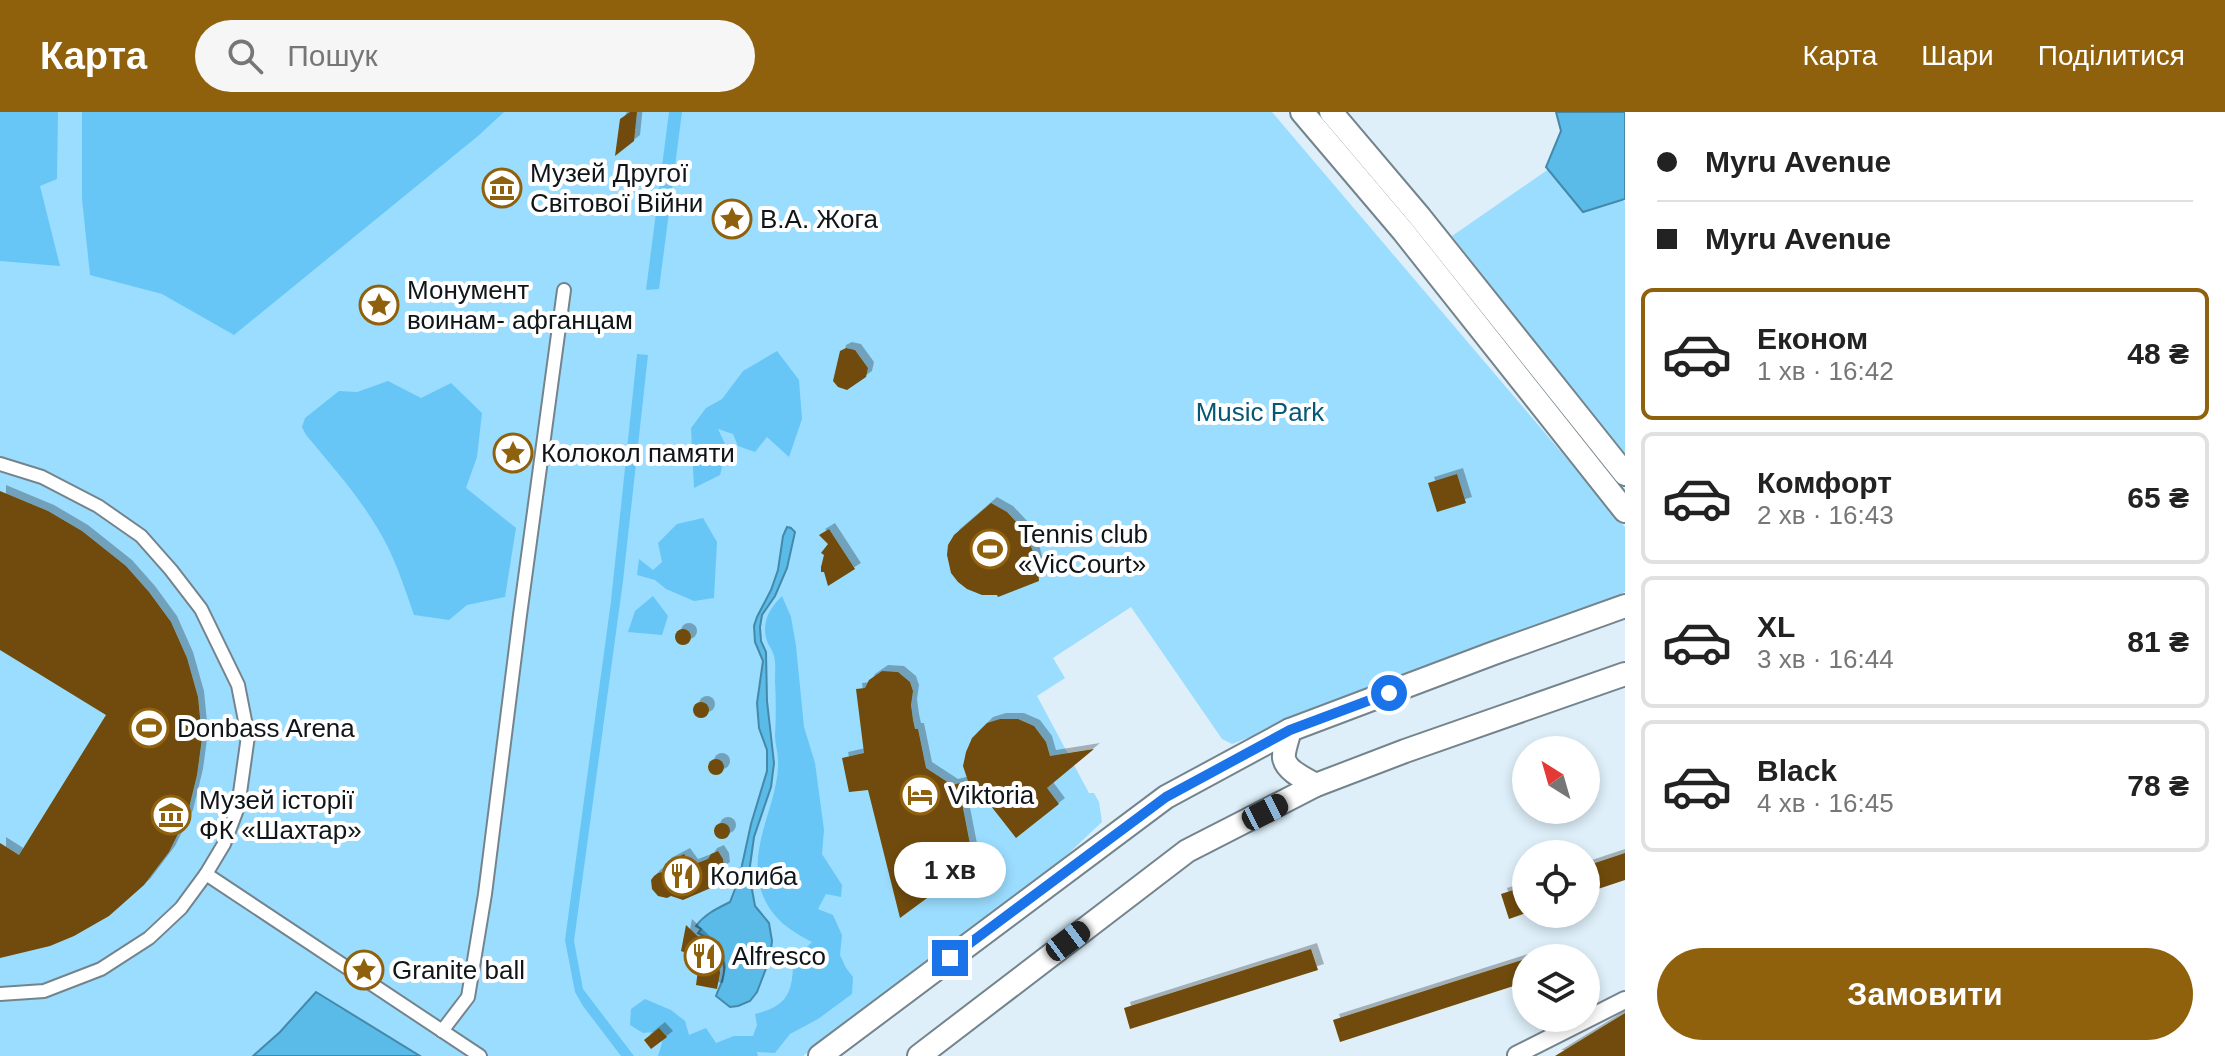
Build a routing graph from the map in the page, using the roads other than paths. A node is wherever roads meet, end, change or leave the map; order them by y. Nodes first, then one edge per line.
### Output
1 (1302, 112) edge
2 (1331, 112) edge
3 (1412, 224) junction
4 (564, 290) dead end
5 (1544, 389) junction
6 (0, 464) edge
7 (1625, 474) edge
8 (1625, 511) edge
9 (1625, 606) edge
10 (1625, 674) edge
11 (1290, 730) junction
12 (1316, 785) junction
13 (206, 874) junction
14 (0, 994) edge
15 (1625, 1000) edge
16 (442, 1031) junction
17 (1516, 1055) edge
18 (480, 1056) edge
19 (820, 1056) edge
20 (919, 1056) edge

1 - 3 main road
2 - 3 main road
3 - 5 main road
4 - 16 street
5 - 7 main road
5 - 8 main road
6 - 13 street
9 - 11 main road
10 - 12 main road
11 - 12 main road
11 - 19 main road
12 - 20 main road
13 - 14 street
13 - 16 street
15 - 17 street
16 - 18 street

